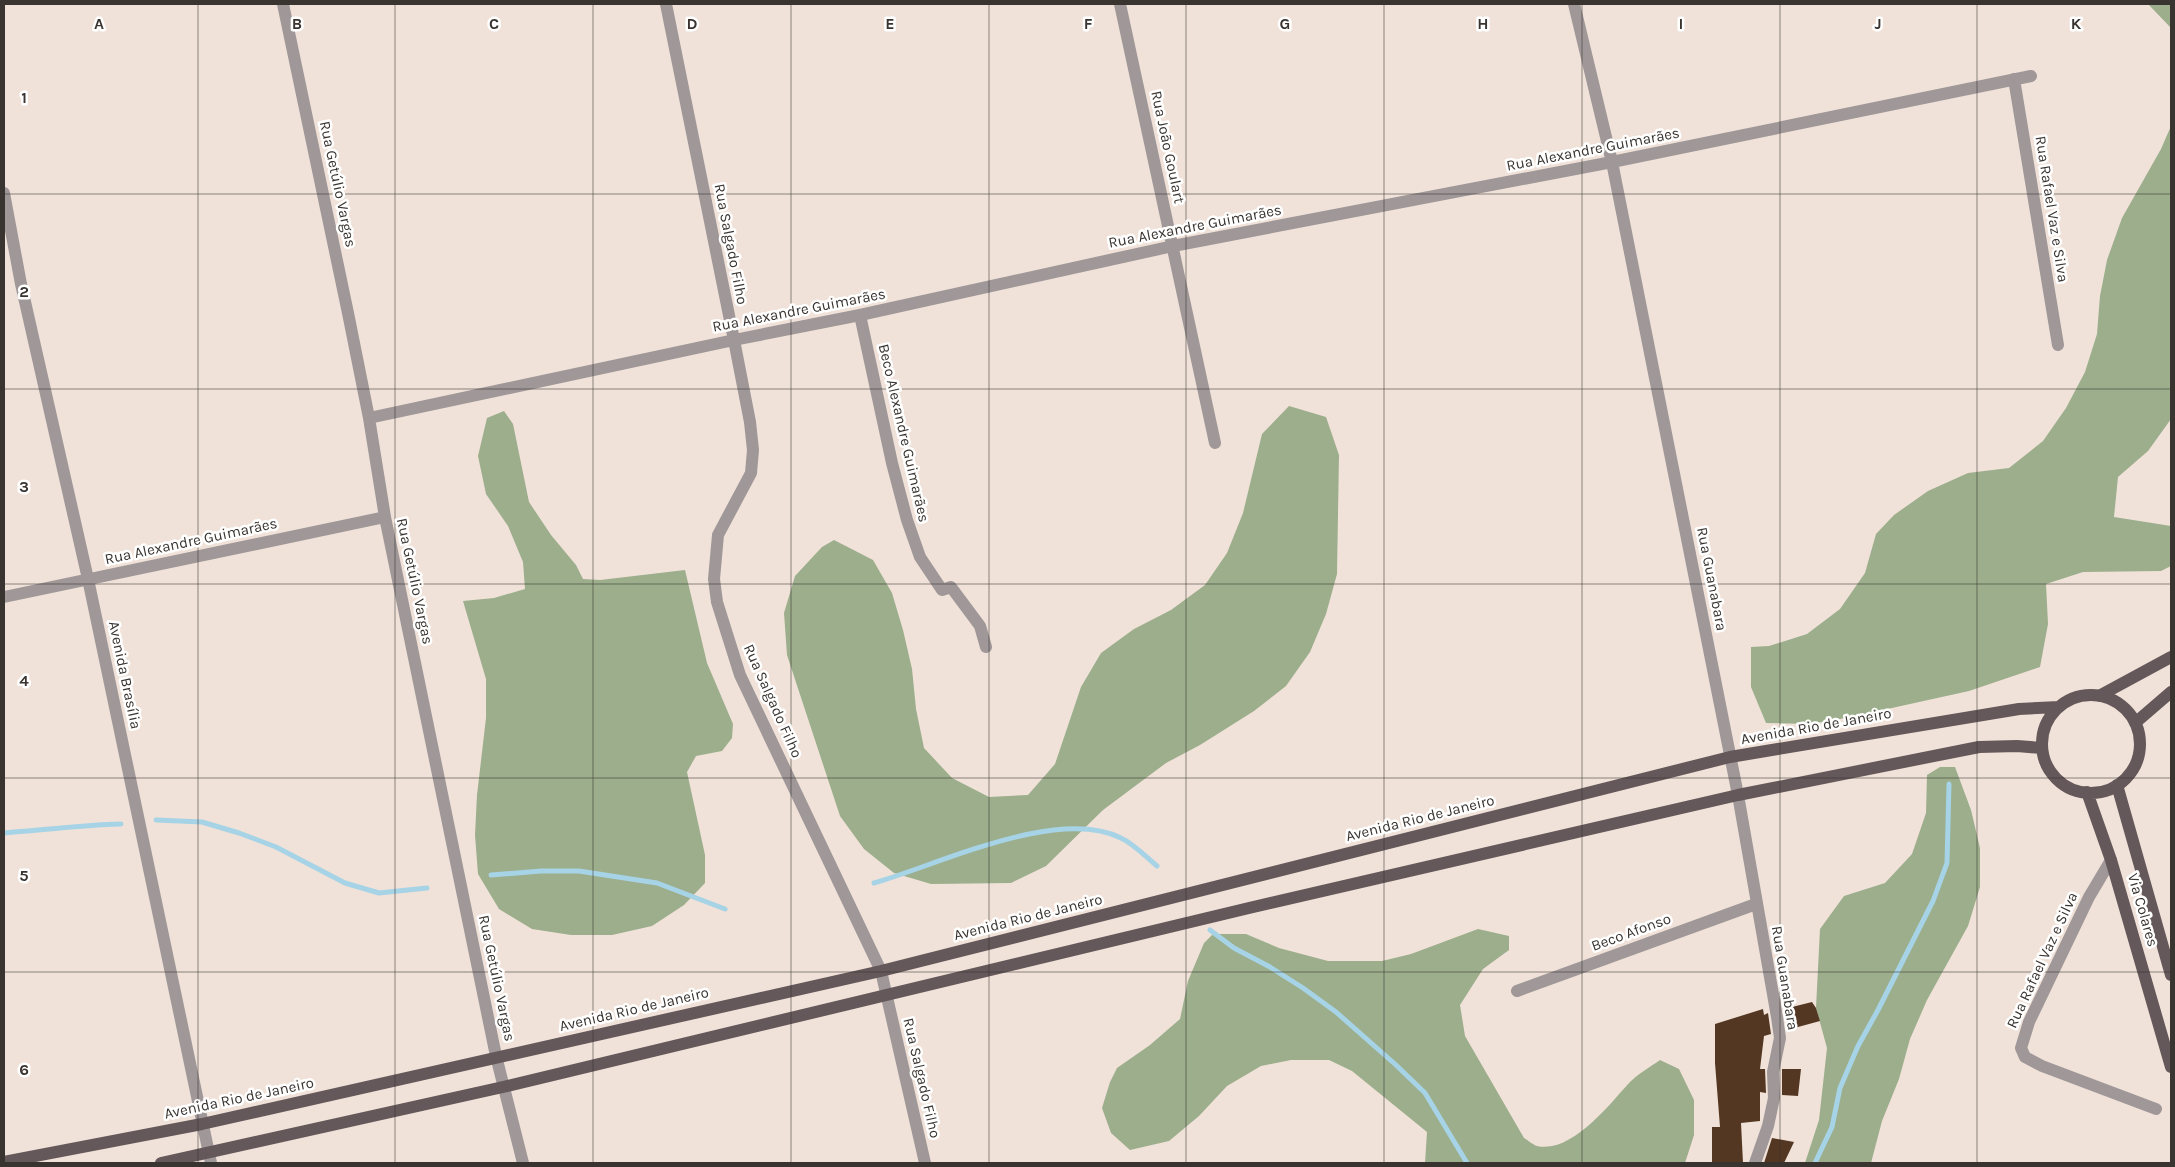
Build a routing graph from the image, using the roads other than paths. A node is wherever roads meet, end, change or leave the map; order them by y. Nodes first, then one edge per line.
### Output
1 (283, 4) edge
2 (666, 4) edge
3 (1120, 4) edge
4 (1574, 4) edge
5 (2031, 76) dead end
6 (2014, 79) junction
7 (1612, 162) junction
8 (4, 193) edge
9 (1173, 246) junction
10 (860, 315) junction
11 (734, 340) junction
12 (2058, 345) dead end
13 (369, 418) junction
14 (1215, 443) dead end
15 (385, 517) junction
16 (88, 579) junction
17 (4, 598) edge
18 (986, 647) dead end
19 (2171, 657) edge
20 (2171, 692) edge
21 (2099, 696) junction
22 (2059, 707) junction
23 (2135, 723) junction
24 (2042, 748) junction
25 (1730, 757) junction
26 (2117, 785) junction
27 (2087, 792) junction
28 (1738, 795) junction
29 (2111, 860) junction
30 (1756, 904) junction
31 (881, 970) junction
32 (2171, 975) edge
33 (1517, 991) dead end
34 (887, 995) junction
35 (496, 1056) junction
36 (2171, 1067) edge
37 (503, 1087) junction
38 (2156, 1109) dead end
39 (202, 1124) junction
40 (209, 1158) edge
41 (4, 1162) edge
42 (160, 1163) edge
43 (523, 1163) edge
44 (925, 1163) edge
45 (1755, 1163) edge

1 - 13 street, Rua Getúlio Vargas
2 - 11 street, Rua Salgado Filho
3 - 9 street, Rua João Goulart
4 - 7 street, Rua Guanabara
5 - 6 street, Rua Alexandre Guimarães
6 - 7 street, Rua Alexandre Guimarães
6 - 12 street, Rua Rafael Vaz e Silva
7 - 9 street, Rua Alexandre Guimarães
7 - 25 street, Rua Guanabara
8 - 16 street, Avenida Brasília
9 - 10 street, Rua Alexandre Guimarães
9 - 14 street, Rua João Goulart
10 - 11 street, Rua Alexandre Guimarães
10 - 18 street, Beco Alexandre Guimarães
11 - 13 street, Rua Alexandre Guimarães
11 - 31 street, Rua Salgado Filho
13 - 15 street, Rua Getúlio Vargas
15 - 16 street, Rua Alexandre Guimarães
15 - 35 street, Rua Getúlio Vargas
16 - 17 street, Rua Alexandre Guimarães
16 - 39 street, Avenida Brasília
19 - 21 main road
20 - 23 main road
21 - 22 main road
21 - 23 main road
22 - 24 main road
22 - 25 main road, Avenida Rio de Janeiro
23 - 26 main road
24 - 27 main road
24 - 28 main road
25 - 28 street, Rua Guanabara
25 - 31 main road, Avenida Rio de Janeiro
26 - 27 main road
26 - 32 main road, Via Colares
27 - 29 main road, Via Colares
28 - 30 street, Rua Guanabara
28 - 34 main road
29 - 36 main road, Via Colares
29 - 38 street, Rua Rafael Vaz e Silva
30 - 33 street, Beco Afonso
30 - 45 street, Rua Guanabara
31 - 34 street, Rua Salgado Filho
31 - 35 main road, Avenida Rio de Janeiro
34 - 37 main road
34 - 44 street, Rua Salgado Filho
35 - 37 street, Rua Getúlio Vargas
35 - 39 main road, Avenida Rio de Janeiro
37 - 40 main road
37 - 43 street, Rua Getúlio Vargas
39 - 40 street, Avenida Brasília
39 - 41 main road, Avenida Rio de Janeiro
40 - 42 main road

